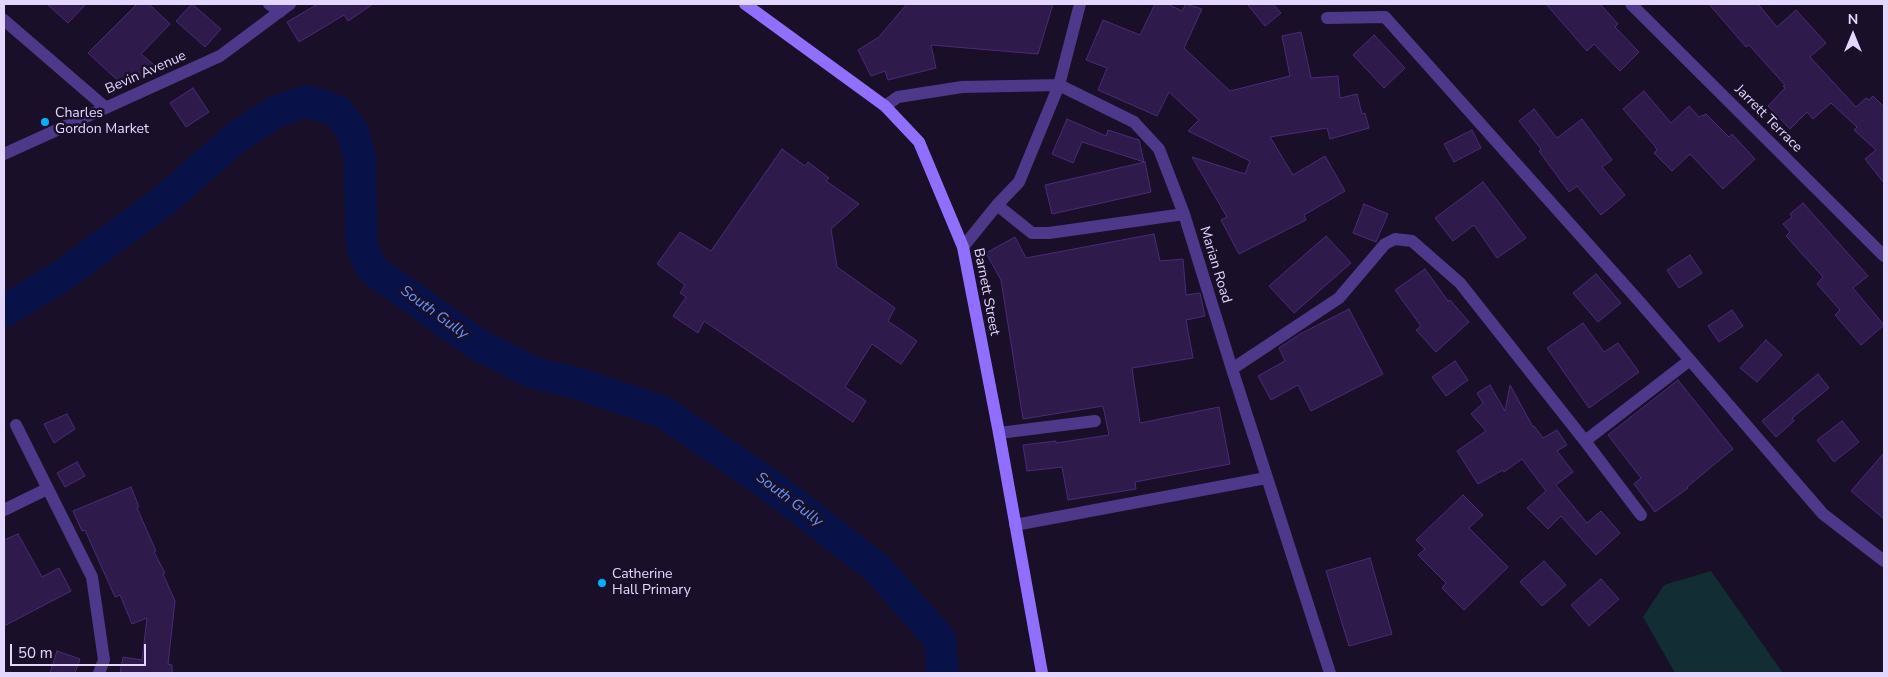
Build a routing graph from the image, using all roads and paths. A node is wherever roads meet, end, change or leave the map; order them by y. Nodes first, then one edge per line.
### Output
1 (269, 4) edge
2 (745, 4) edge
3 (1080, 4) edge
4 (1631, 4) edge
5 (285, 8) edge
6 (1327, 18) dead end
7 (4, 20) edge
8 (1059, 85) junction
9 (885, 106) junction
10 (106, 108) junction
11 (4, 154) edge
12 (997, 205) junction
13 (1184, 214) junction
14 (962, 247) junction
15 (1884, 256) edge
16 (1690, 360) junction
17 (1232, 370) junction
18 (1094, 421) dead end
19 (16, 426) dead end
20 (999, 433) junction
21 (1586, 441) junction
22 (1266, 478) junction
23 (47, 489) junction
24 (4, 510) edge
25 (1641, 515) dead end
26 (1015, 525) junction
27 (1884, 561) edge
28 (99, 673) edge
29 (1042, 673) edge
30 (1330, 673) edge

1 - 5 street
2 - 9 main road, Barnett Street
3 - 8 street
4 - 15 street, Jarrett Terrace
5 - 10 street, Bevin Avenue
6 - 16 street
7 - 10 street
8 - 9 street, Marian Road
8 - 12 street
8 - 13 street, Marian Road
9 - 14 main road, Barnett Street
10 - 11 street, Bevin Avenue
12 - 13 street
12 - 14 street
13 - 17 street, Marian Road
14 - 20 main road, Barnett Street
16 - 21 street
16 - 27 street
17 - 21 street
17 - 22 street, Marian Road
18 - 20 street
19 - 23 street
20 - 26 main road, Barnett Street
21 - 25 street
22 - 26 street
22 - 30 street, Marian Road
23 - 24 street
23 - 28 street
26 - 29 main road, Barnett Street

